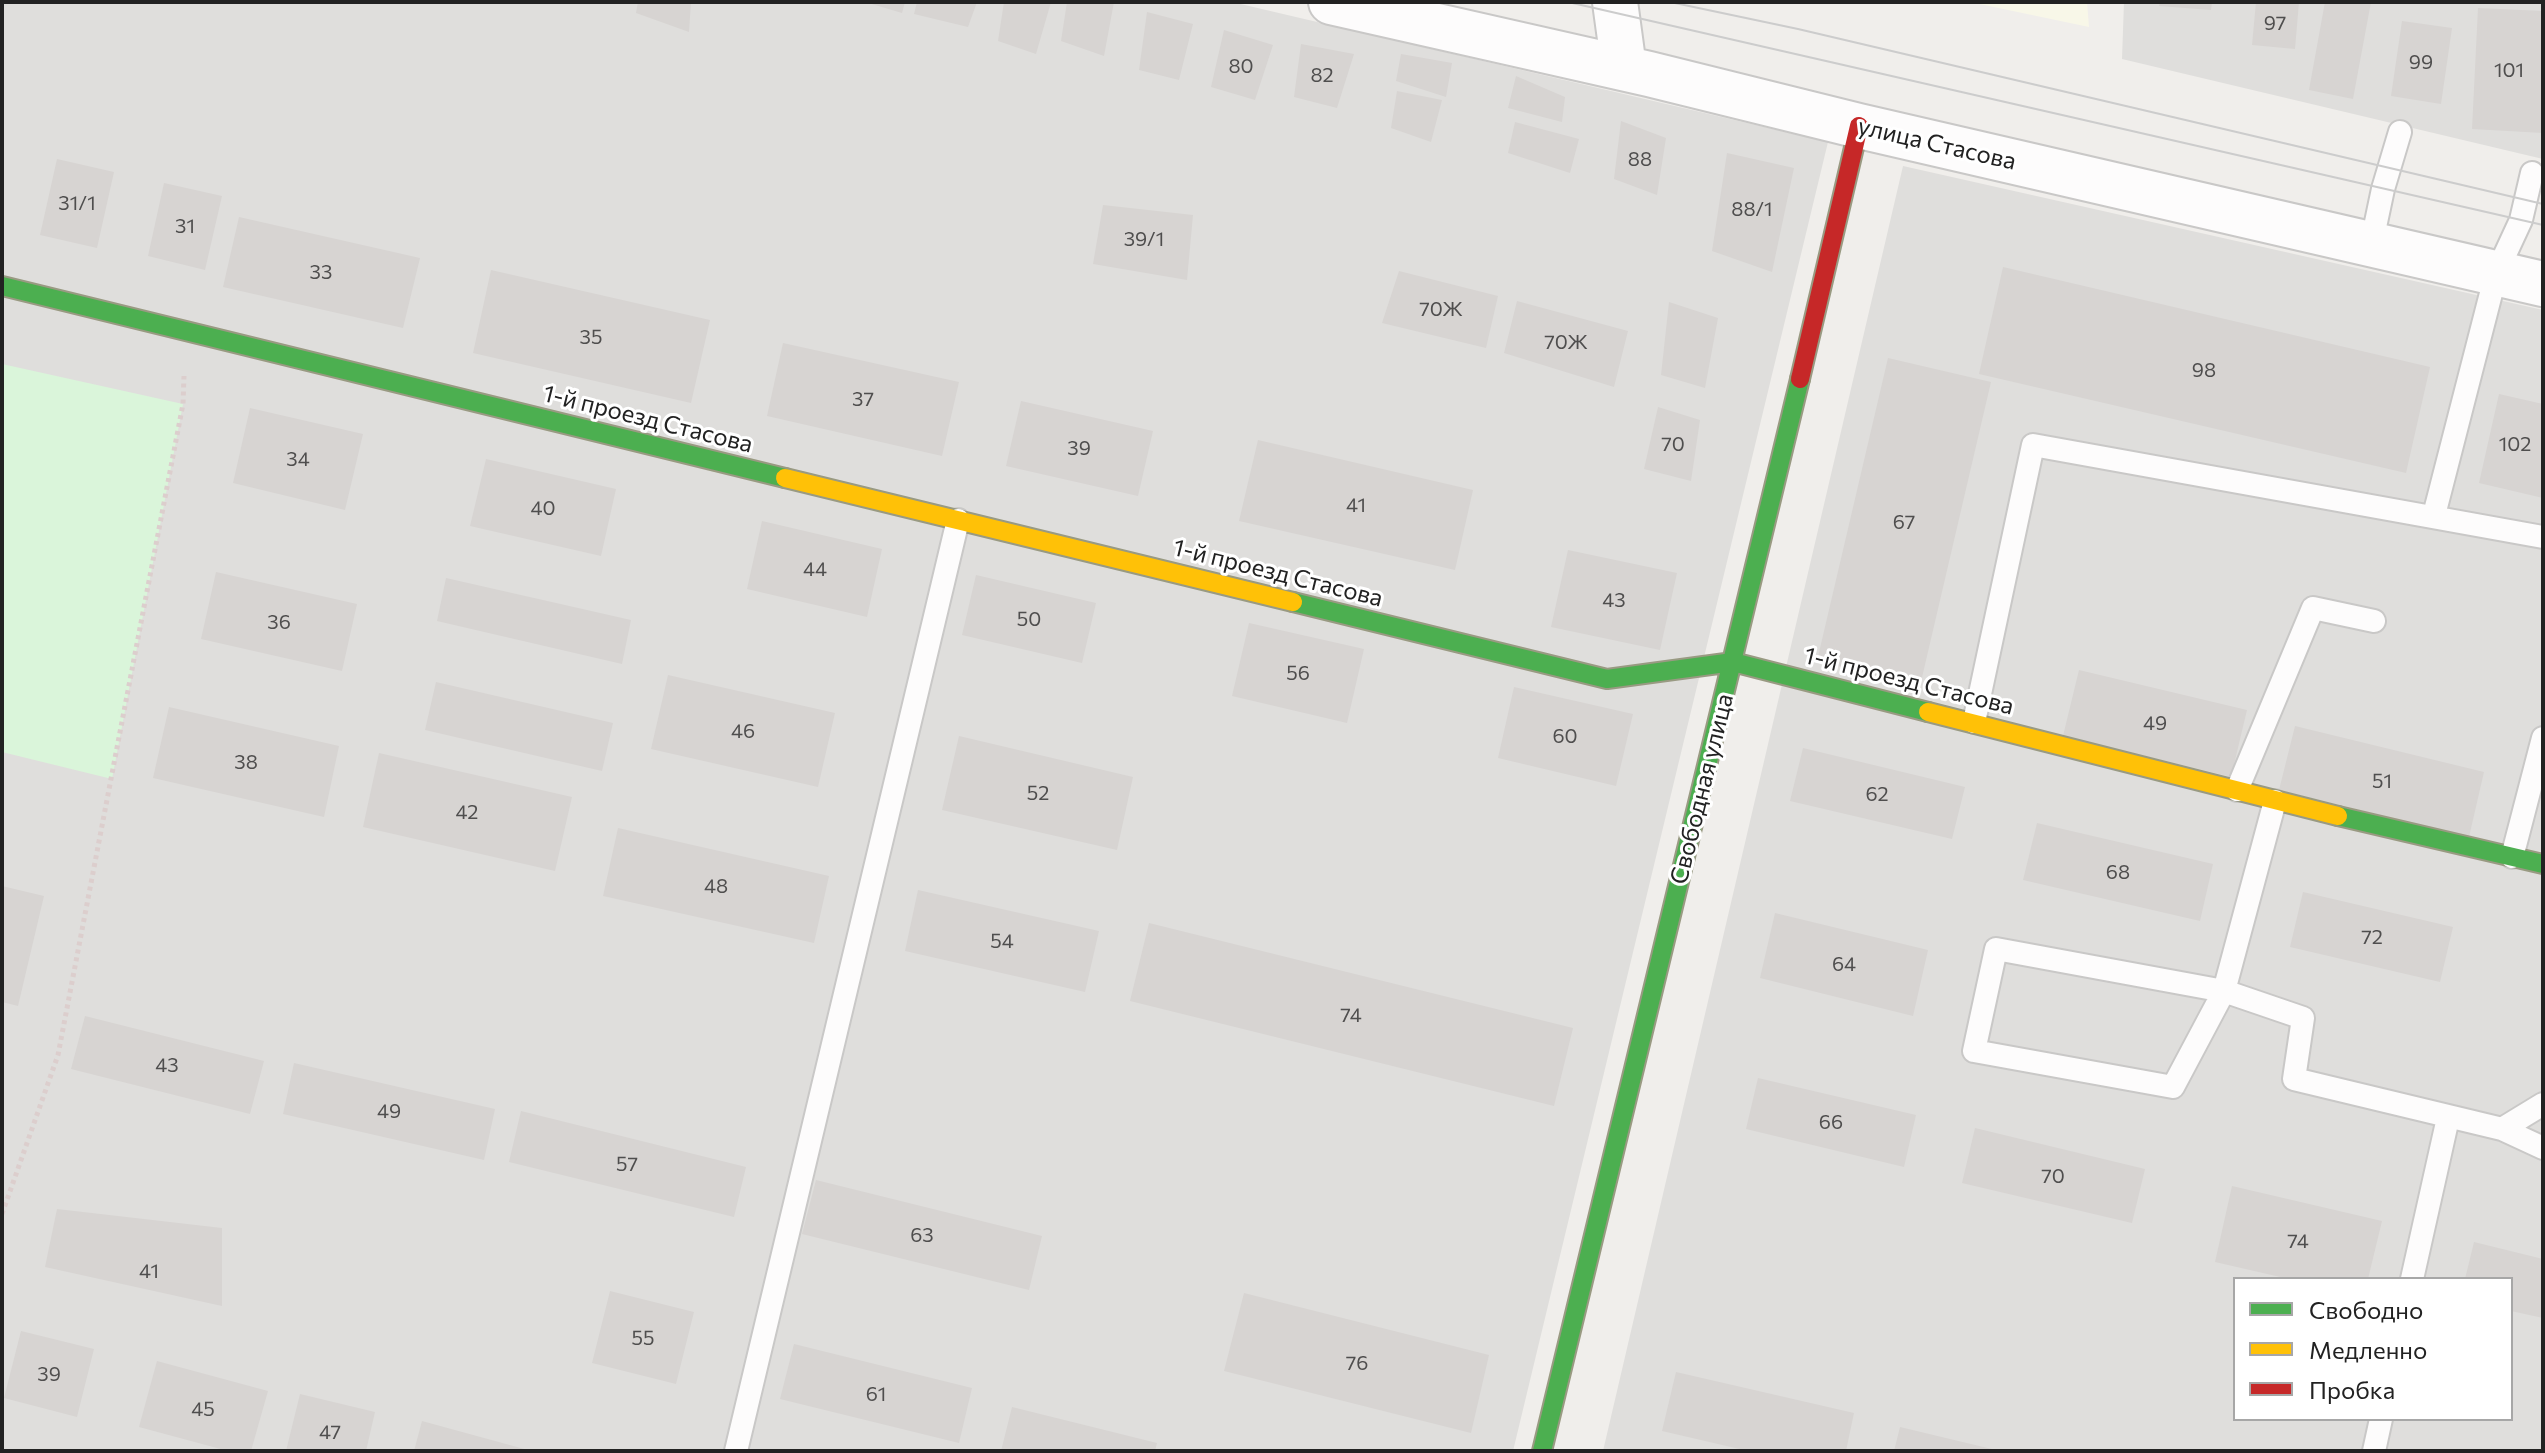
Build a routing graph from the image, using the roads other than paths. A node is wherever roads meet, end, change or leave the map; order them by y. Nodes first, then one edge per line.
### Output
1 (1331, 2) edge
2 (1615, 2) edge
3 (1624, 68) junction
4 (1859, 126) junction
5 (2400, 132) dead end
6 (2532, 173) dead end
7 (2371, 246) junction
8 (2496, 274) junction
9 (2543, 284) edge
10 (2, 286) edge
11 (2434, 515) junction
12 (958, 520) junction
13 (2543, 537) edge
14 (2374, 621) dead end
15 (1733, 662) junction
16 (1974, 722) junction
17 (2543, 738) edge
18 (2237, 790) junction
19 (2275, 801) junction
20 (2512, 857) junction
21 (2543, 864) edge
22 (2224, 991) junction
23 (2543, 1104) edge
24 (2448, 1118) junction
25 (2502, 1129) junction
26 (2543, 1148) edge
27 (2412, 1277) edge
28 (2381, 1421) edge
29 (736, 1451) edge
30 (1543, 1451) edge
31 (2374, 1451) edge

1 - 3 street, улица Стасова
2 - 3 street
3 - 4 street, улица Стасова
4 - 7 street, улица Стасова
4 - 15 street, Свободная улица
5 - 7 lane
6 - 8 lane
7 - 8 street, улица Стасова
8 - 9 street, улица Стасова
8 - 11 lane
10 - 12 street, 1-й проезд Стасова
11 - 13 lane
11 - 16 lane
12 - 15 street, 1-й проезд Стасова
12 - 29 lane
14 - 18 lane
15 - 16 street, 1-й проезд Стасова
15 - 30 street, Свободная улица
16 - 18 street, 1-й проезд Стасова
17 - 20 lane
18 - 19 street, 1-й проезд Стасова
19 - 20 street, 1-й проезд Стасова
19 - 22 lane
20 - 21 street, 1-й проезд Стасова
22 - 22 lane
22 - 24 lane
23 - 25 lane
24 - 25 lane
24 - 27 lane
25 - 26 lane
28 - 31 lane

